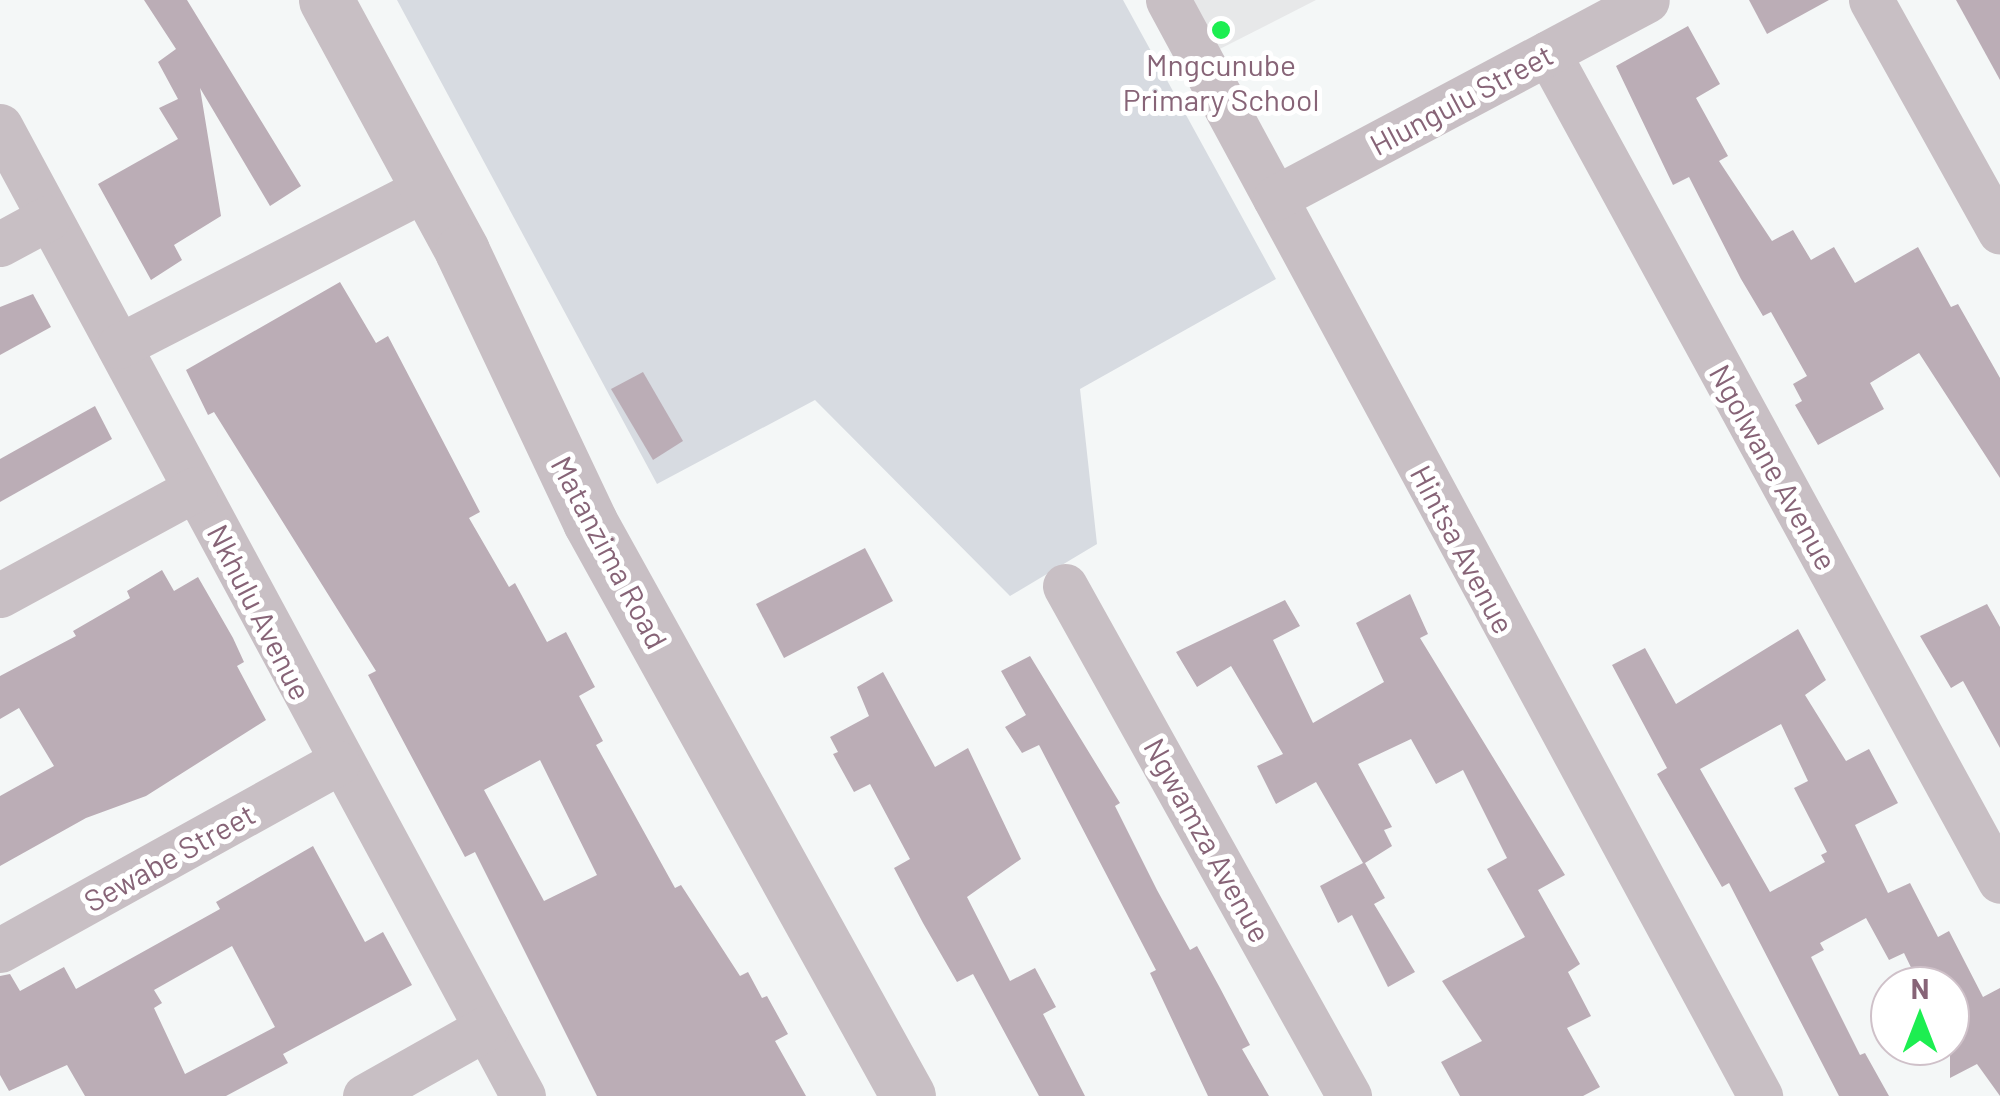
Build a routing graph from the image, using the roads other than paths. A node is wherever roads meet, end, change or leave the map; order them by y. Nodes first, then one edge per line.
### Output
1 (326, 0) edge
2 (1168, 0) edge
3 (1647, 0) edge
4 (1871, 0) edge
5 (1548, 53) junction
6 (0, 126) edge
7 (428, 187) junction
8 (1275, 198) junction
9 (48, 218) junction
10 (2000, 232) edge
11 (0, 244) edge
12 (119, 346) junction
13 (196, 488) junction
14 (1065, 586) dead end
15 (0, 595) edge
16 (338, 763) junction
17 (2000, 881) edge
18 (0, 950) edge
19 (486, 1028) junction
20 (365, 1096) edge
21 (523, 1096) edge
22 (908, 1096) edge
23 (1348, 1096) edge
24 (1760, 1096) edge

1 - 7 street, Matanzima Road
2 - 8 street, Hintsa Avenue
3 - 5 street, Hlungulu Street
4 - 10 street
5 - 8 street, Hlungulu Street
5 - 17 street, Ngolwane Avenue
6 - 9 street, Nkhulu Avenue
7 - 12 street
7 - 22 street, Matanzima Road
8 - 24 street, Hintsa Avenue
9 - 11 street
9 - 12 street, Nkhulu Avenue
12 - 13 street, Nkhulu Avenue
13 - 15 street
13 - 16 street, Nkhulu Avenue
14 - 23 street, Ngwamza Avenue
16 - 18 street, Sewabe Street
16 - 19 street, Nkhulu Avenue
19 - 20 street
19 - 21 street, Nkhulu Avenue

